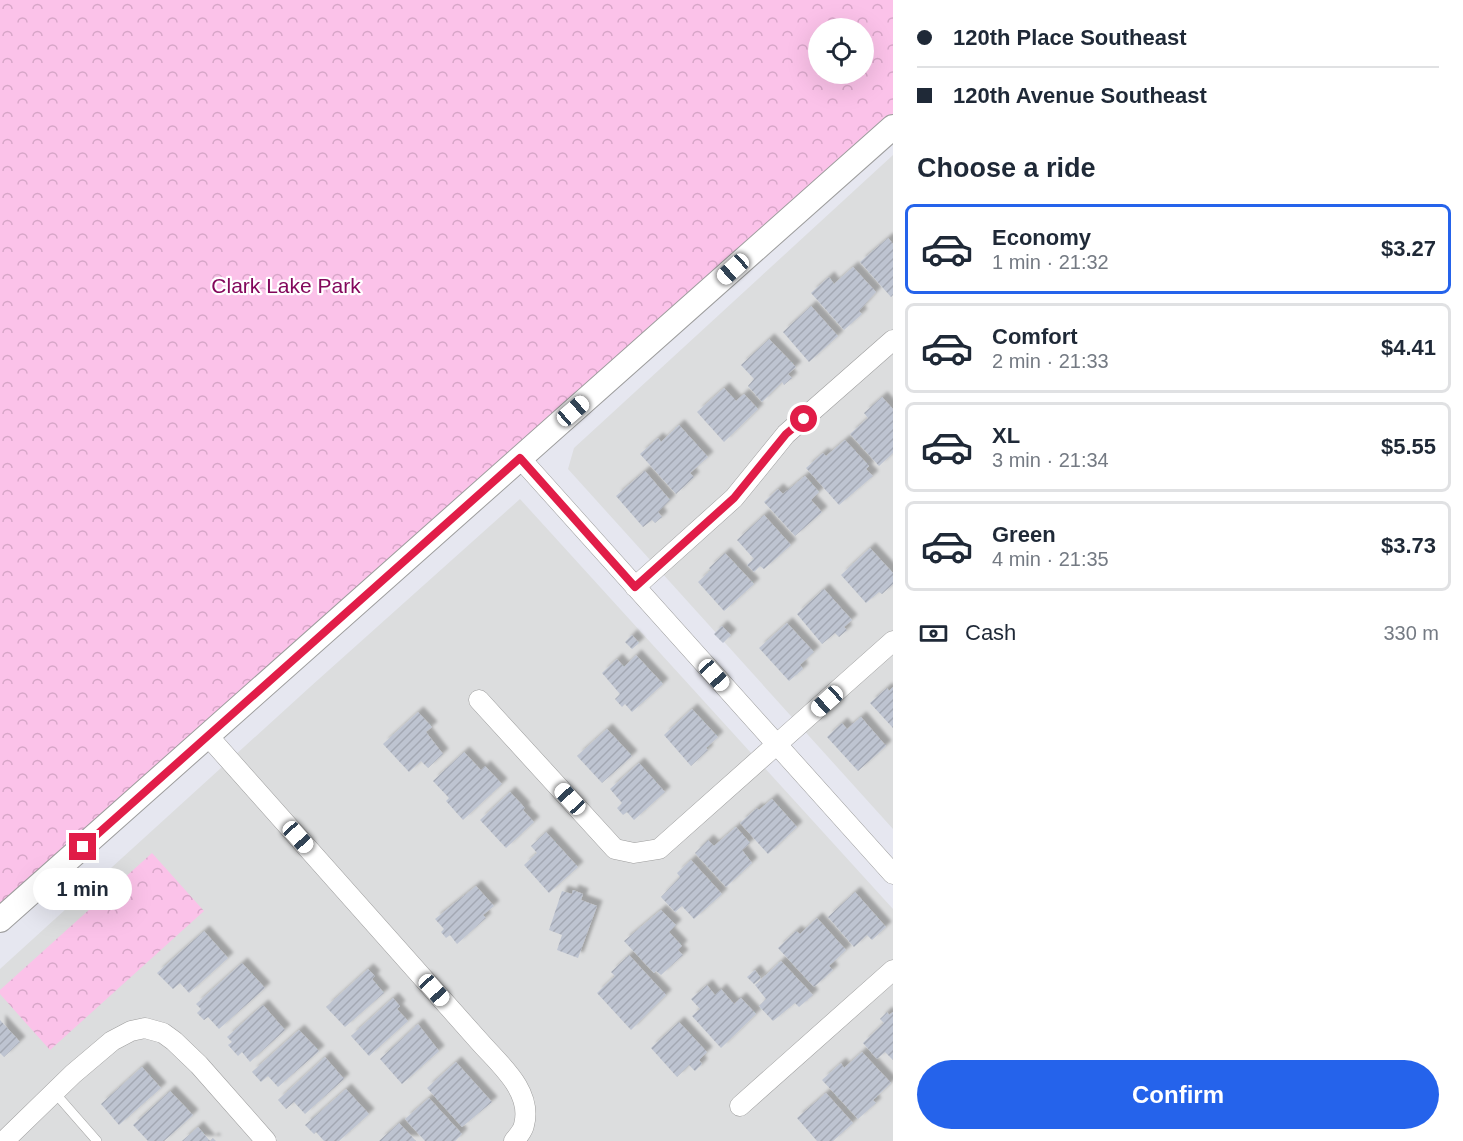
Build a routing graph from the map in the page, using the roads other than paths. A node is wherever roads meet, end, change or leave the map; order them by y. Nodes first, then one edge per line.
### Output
1 (893, 127) edge
2 (893, 340) edge
3 (520, 458) junction
4 (635, 587) junction
5 (893, 641) edge
6 (479, 700) dead end
7 (208, 736) junction
8 (777, 746) junction
9 (893, 874) edge
10 (0, 920) edge
11 (893, 970) edge
12 (55, 1093) junction
13 (740, 1106) dead end
14 (4, 1141) edge
15 (97, 1141) edge
16 (266, 1141) edge
17 (514, 1141) edge

1 - 3 street
2 - 4 street
3 - 4 street
3 - 7 street
4 - 8 street
5 - 8 street
6 - 8 street
7 - 10 street
7 - 17 street
8 - 9 street
11 - 13 street
12 - 14 street
12 - 15 lane
12 - 16 street

